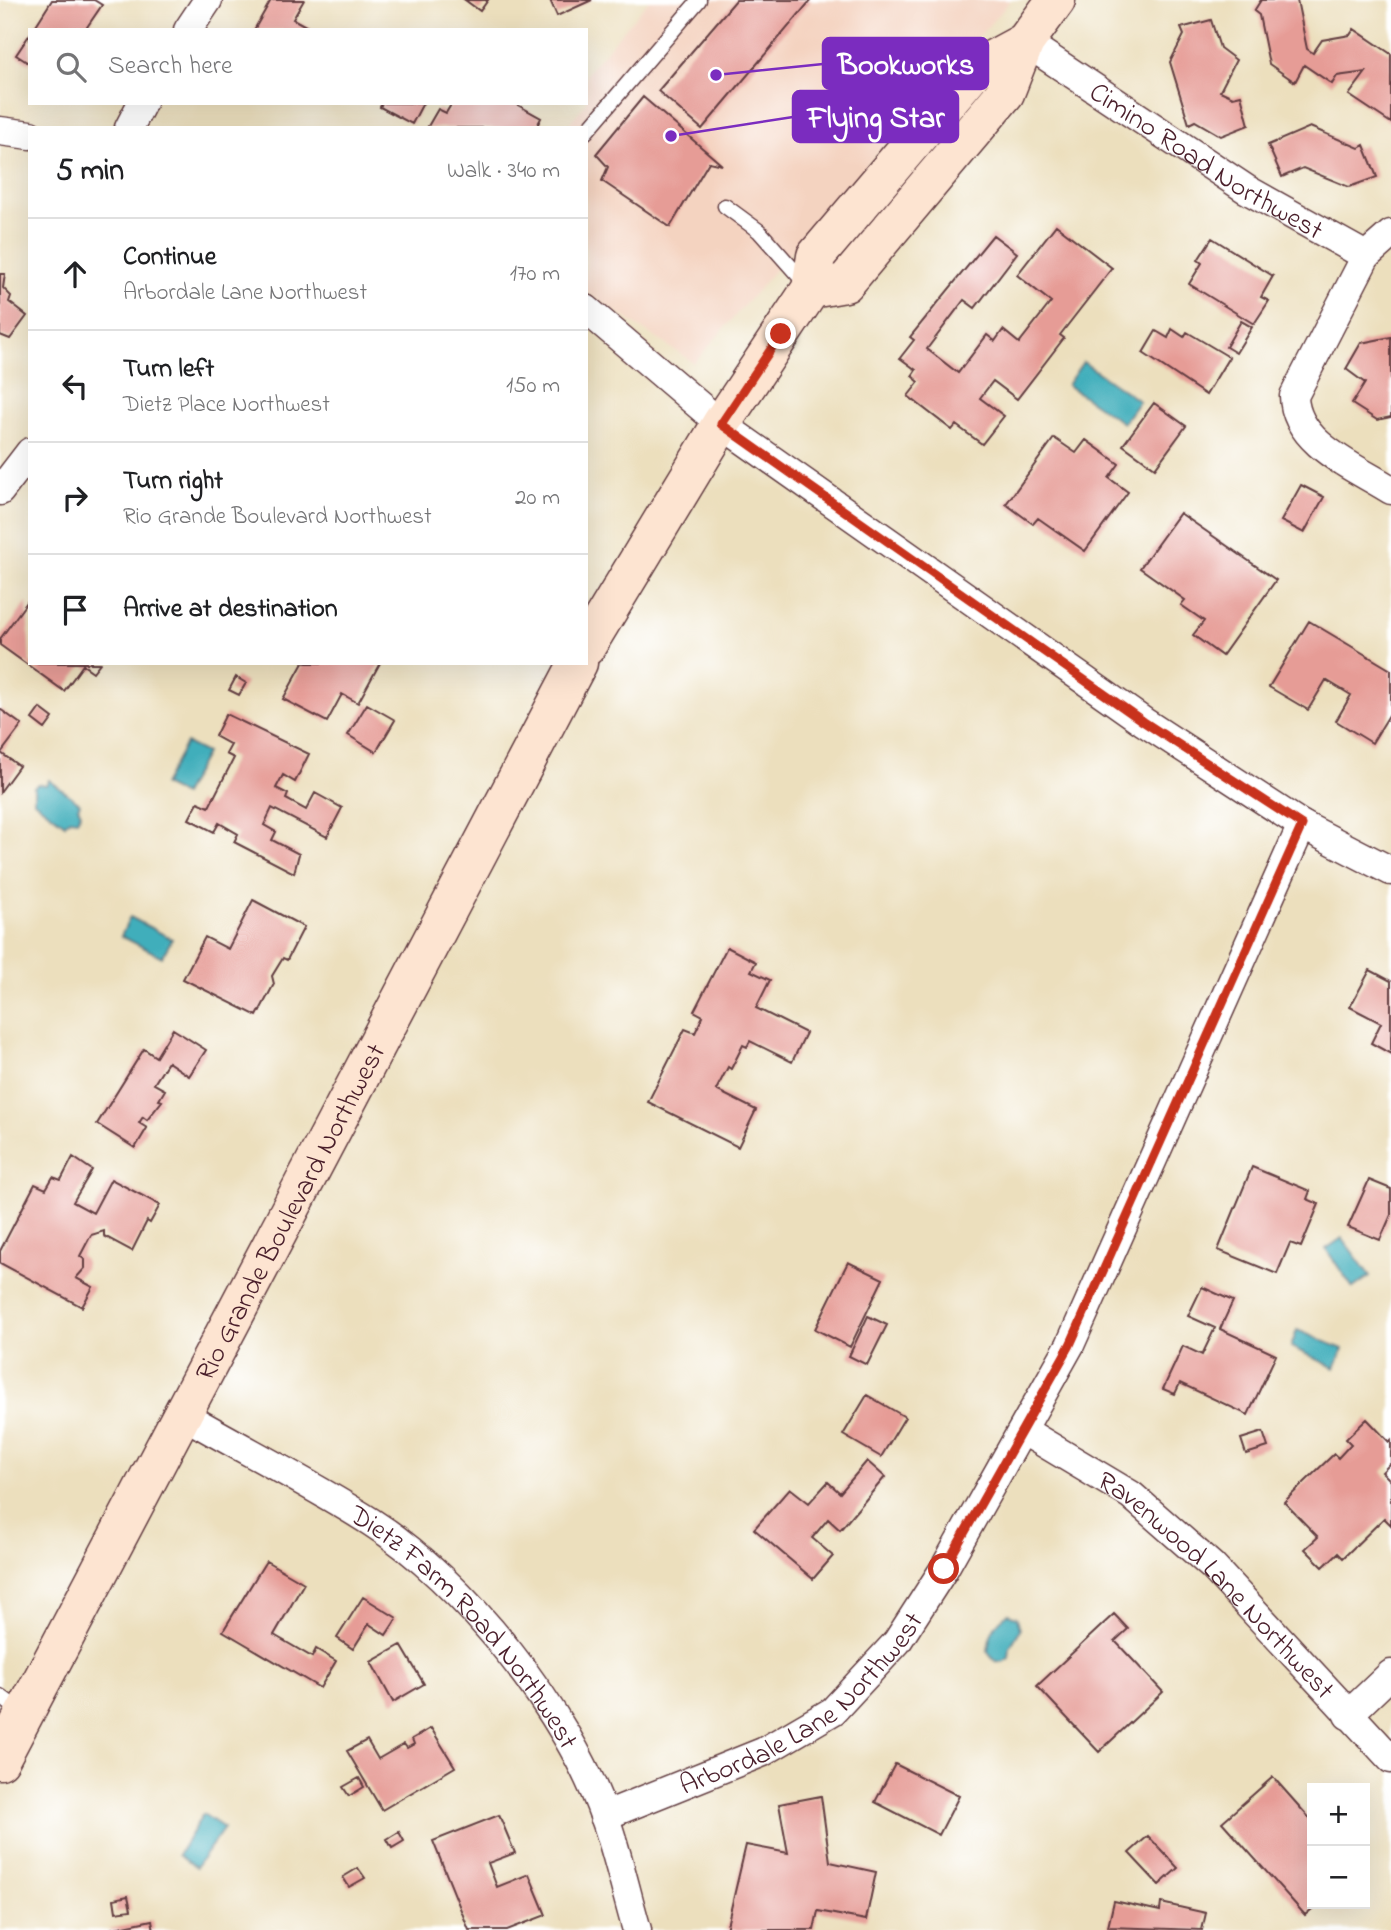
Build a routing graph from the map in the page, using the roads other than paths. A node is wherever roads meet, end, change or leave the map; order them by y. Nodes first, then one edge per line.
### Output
1 (208, 0) edge
2 (699, 0) edge
3 (1056, 0) edge
4 (189, 28) edge
5 (1025, 42) junction
6 (141, 105) edge
7 (130, 126) edge
8 (588, 130) edge
9 (0, 131) edge
10 (28, 135) edge
11 (725, 206) dead end
12 (1391, 234) edge
13 (1366, 256) junction
14 (811, 289) junction
15 (588, 311) edge
16 (721, 424) junction
17 (28, 455) edge
18 (0, 491) edge
19 (1391, 491) edge
20 (588, 644) edge
21 (577, 665) edge
22 (1302, 825) junction
23 (1391, 871) edge
24 (182, 1414) junction
25 (1024, 1431) junction
26 (1391, 1674) edge
27 (12, 1705) edge
28 (1348, 1716) junction
29 (0, 1759) edge
30 (1391, 1759) edge
31 (604, 1816) junction
32 (637, 1930) edge

1 - 4 street
2 - 8 lane
3 - 5 street
5 - 13 street, Cimino Road Northwest
5 - 14 street
6 - 7 street
9 - 10 street
11 - 14 lane
12 - 13 street
13 - 19 street
14 - 16 street
15 - 16 street
16 - 20 street
16 - 22 street
17 - 18 street
21 - 24 street, Rio Grande Boulevard Northwest
22 - 23 street
22 - 25 street, Arbordale Lane Northwest
24 - 27 street, Rio Grande Boulevard Northwest
24 - 31 street, Dietz Farm Road Northwest
25 - 28 street, Ravenwood Lane Northwest
25 - 31 street, Arbordale Lane Northwest
26 - 28 street
27 - 29 street, Rio Grande Boulevard Northwest
28 - 30 street, Ravenwood Lane Northwest
31 - 32 street, Dietz Farm Road Northwest

